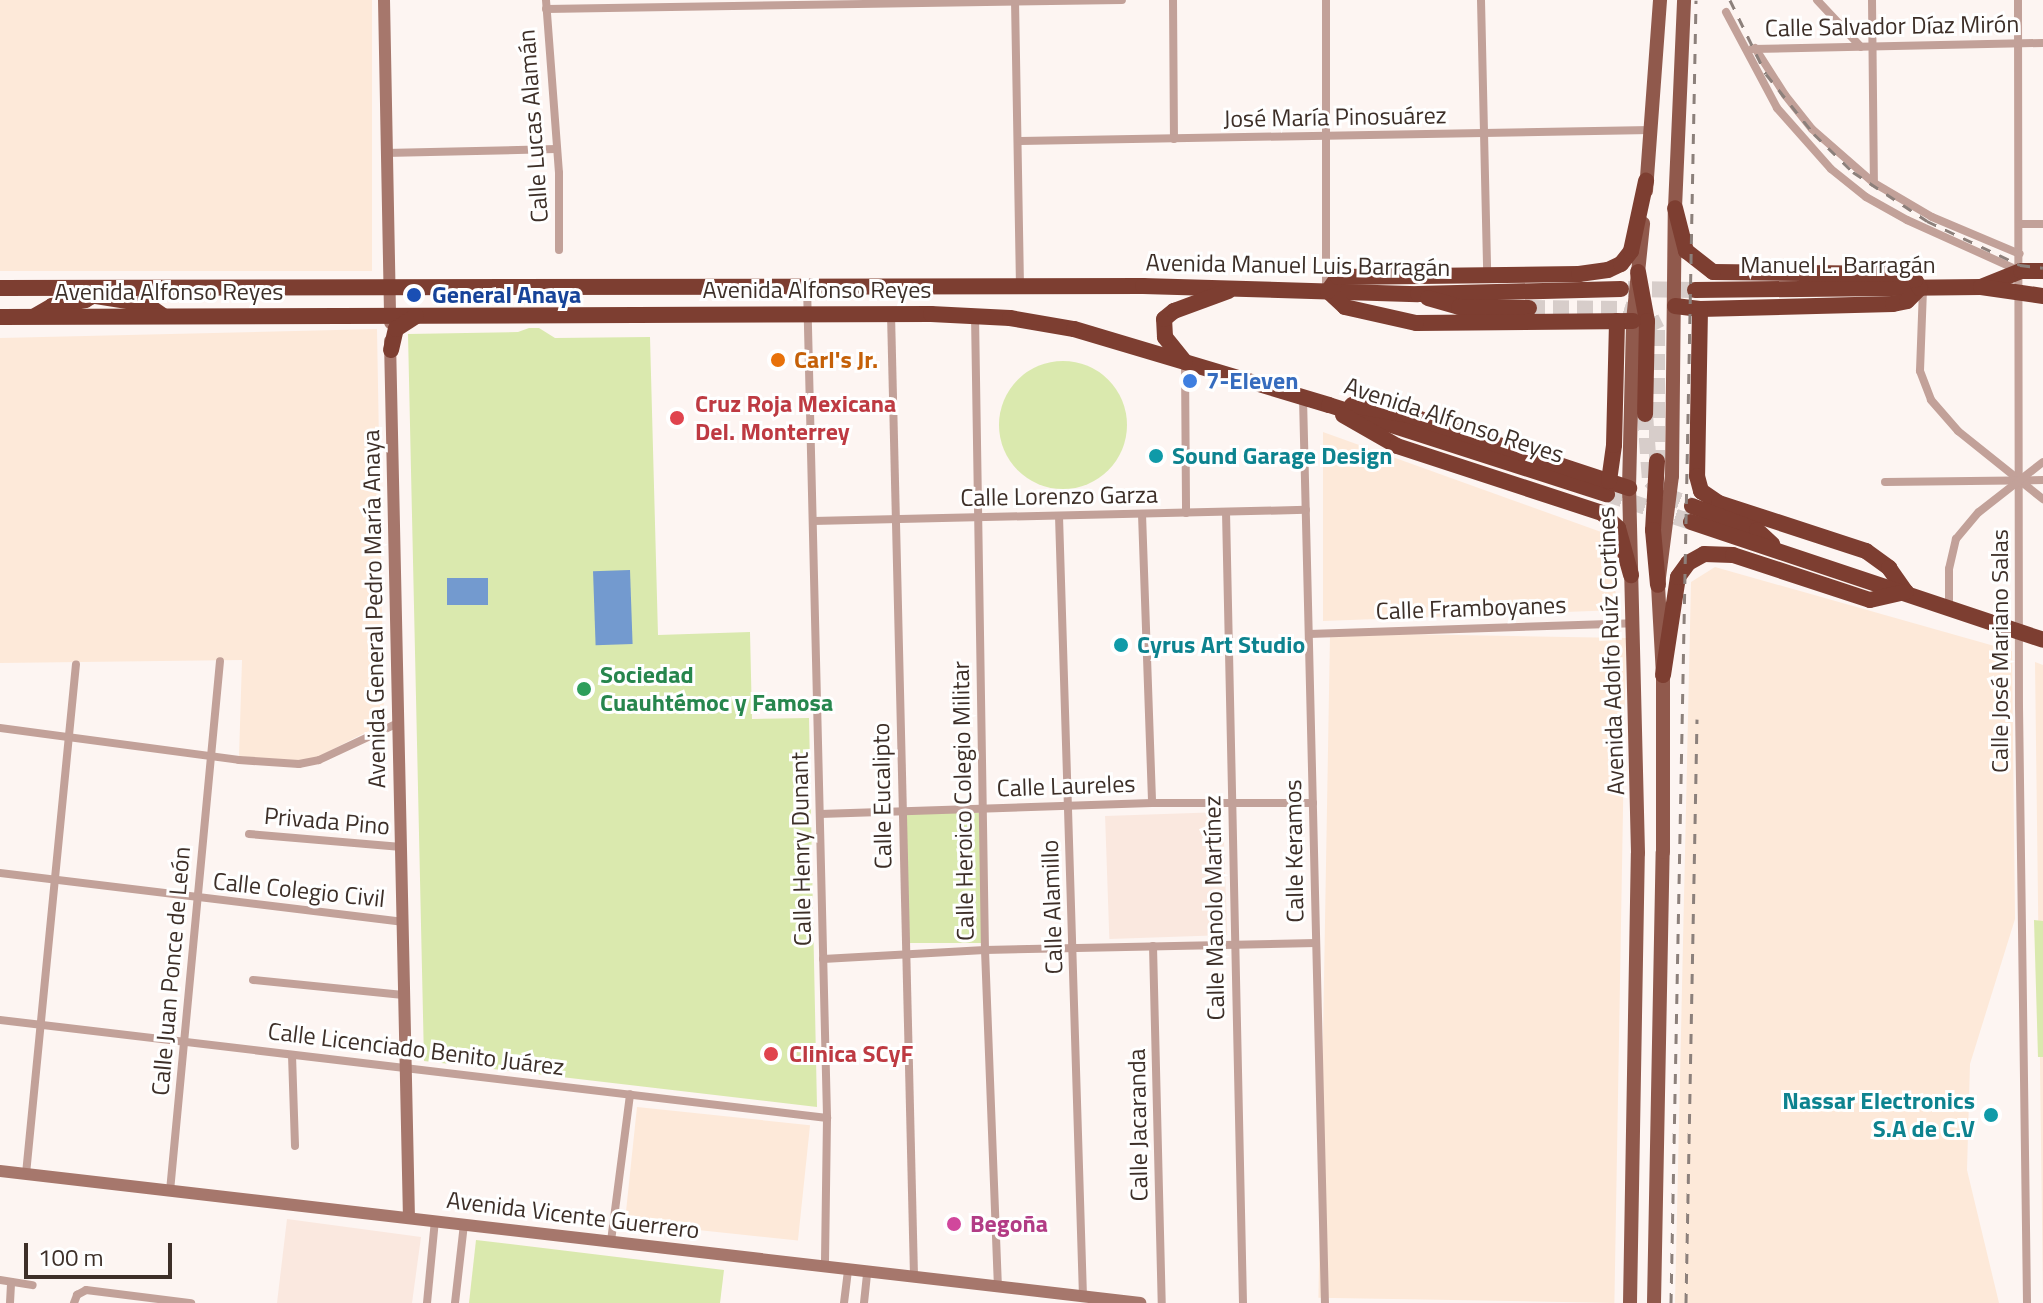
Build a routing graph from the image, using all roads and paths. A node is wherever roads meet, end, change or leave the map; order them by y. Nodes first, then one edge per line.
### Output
1 (384, 0) edge
2 (1122, 0) edge
3 (1173, 0) edge
4 (1326, 0) edge
5 (1481, 0) edge
6 (1660, 0) edge
7 (1684, 0) edge
8 (1817, 0) edge
9 (1872, 0) edge
10 (2018, 0) edge
11 (855, 1) edge
12 (1015, 1) edge
13 (546, 4) edge
14 (1726, 12) dead end
15 (2043, 43) edge
16 (2018, 44) junction
17 (1861, 47) junction
18 (1873, 47) junction
19 (1755, 48) junction
20 (1743, 49) junction
21 (1651, 130) junction
22 (1486, 134) junction
23 (1327, 137) junction
24 (1174, 139) junction
25 (1020, 141) junction
26 (556, 149) junction
27 (384, 153) junction
28 (1646, 181) junction
29 (1874, 183) junction
30 (1675, 208) junction
31 (2020, 224) junction
32 (2043, 224) edge
33 (559, 250) dead end
34 (2021, 263) junction
35 (2043, 271) edge
36 (1638, 272) junction
37 (1487, 274) junction
38 (388, 286) junction
39 (807, 286) junction
40 (974, 286) joint
41 (1020, 286) junction
42 (1237, 287) junction
43 (1981, 287) junction
44 (0, 288) edge
45 (1922, 288) junction
46 (1621, 289) tunnel mouth
47 (96, 290) junction
48 (1695, 290) tunnel mouth
49 (1327, 291) junction
50 (1418, 294) junction
51 (2021, 295) junction
52 (2043, 296) edge
53 (1675, 306) junction
54 (1529, 308) tunnel mouth
55 (1700, 309) junction
56 (426, 314) junction
57 (808, 314) junction
58 (891, 314) junction
59 (975, 314) junction
60 (390, 315) junction
61 (164, 316) junction
62 (0, 317) edge
63 (33, 317) junction
64 (1625, 321) junction
65 (391, 350) junction
66 (1185, 362) junction
67 (1303, 398) junction
68 (1329, 405) junction
69 (1645, 414) tunnel mouth
70 (1657, 461) tunnel mouth
71 (2043, 462) edge
72 (2021, 480) junction
73 (2043, 480) edge
74 (1885, 482) dead end
75 (1608, 487) junction
76 (1629, 488) junction
77 (2043, 499) edge
78 (1306, 510) junction
79 (1226, 512) junction
80 (1186, 513) junction
81 (1142, 514) junction
82 (1691, 514) tunnel mouth
83 (1059, 516) junction
84 (977, 518) junction
85 (896, 519) junction
86 (813, 521) junction
87 (1631, 575) junction
88 (1658, 585) junction
89 (1906, 592) junction
90 (1949, 608) junction
91 (1633, 623) junction
92 (2019, 632) junction
93 (1309, 634) junction
94 (2043, 640) edge
95 (220, 661) dead end
96 (76, 664) dead end
97 (1663, 675) junction
98 (398, 723) junction
99 (0, 728) edge
100 (68, 736) junction
101 (212, 754) junction
102 (1152, 803) junction
103 (1231, 803) junction
104 (1313, 803) junction
105 (1068, 807) junction
106 (984, 809) junction
107 (903, 810) junction
108 (820, 814) junction
109 (249, 834) dead end
110 (401, 847) junction
111 (0, 873) edge
112 (52, 879) junction
113 (198, 898) junction
114 (402, 922) junction
115 (1316, 943) junction
116 (1234, 944) junction
117 (1153, 946) junction
118 (1073, 948) junction
119 (985, 950) junction
120 (906, 954) junction
121 (823, 959) junction
122 (253, 980) dead end
123 (403, 995) junction
124 (0, 1020) edge
125 (39, 1024) junction
126 (185, 1040) junction
127 (292, 1055) junction
128 (405, 1068) junction
129 (630, 1094) junction
130 (827, 1118) junction
131 (295, 1146) dead end
132 (0, 1171) edge
133 (26, 1174) junction
134 (170, 1191) junction
135 (409, 1218) junction
136 (435, 1220) junction
137 (464, 1224) junction
138 (611, 1241) junction
139 (825, 1268) junction
140 (848, 1269) junction
141 (867, 1272) junction
142 (914, 1277) junction
143 (0, 1280) edge
144 (11, 1282) junction
145 (33, 1285) dead end
146 (998, 1286) junction
147 (1083, 1297) junction
148 (143, 1300) edge
149 (74, 1301) edge
150 (10, 1303) edge
151 (191, 1303) edge
152 (427, 1303) edge
153 (455, 1303) edge
154 (844, 1303) edge
155 (864, 1303) edge
156 (1140, 1303) edge
157 (1162, 1303) edge
158 (1243, 1303) edge
159 (1325, 1303) edge
160 (1630, 1303) edge
161 (1654, 1303) edge
162 (2027, 1303) edge

1 - 27 street, Avenida General Pedro María Anaya
2 - 12 street
3 - 24 street
4 - 23 street
5 - 22 street
6 - 21 main road, Avenida Adolfo Ruíz Cortines
7 - 30 main road, Avenida Adolfo Ruíz Cortines
8 - 17 street
9 - 18 street
10 - 16 street, Calle José Mariano Salas
11 - 12 street
11 - 13 street
12 - 25 street
13 - 26 street, Calle Lucas Alamán
14 - 20 street
15 - 16 street, Calle Salvador Díaz Mirón
16 - 18 street, Calle Salvador Díaz Mirón
16 - 31 street, Calle José Mariano Salas
17 - 18 street, Calle Salvador Díaz Mirón
17 - 19 street, Calle Salvador Díaz Mirón
18 - 29 street
19 - 20 street, Calle Salvador Díaz Mirón
19 - 29 street
20 - 34 street
21 - 22 street, José María Pinosuárez
21 - 28 main road, Avenida Adolfo Ruíz Cortines
22 - 23 street, José María Pinosuárez
22 - 37 street
23 - 24 street, José María Pinosuárez
23 - 49 street
24 - 25 street, José María Pinosuárez
25 - 41 street
26 - 27 street
26 - 33 street, Calle Lucas Alamán
27 - 38 street, Avenida General Pedro María Anaya
28 - 36 main road, Avenida Adolfo Ruíz Cortines
28 - 37 highway
29 - 34 street
30 - 45 highway
30 - 53 main road, Avenida Adolfo Ruíz Cortines
31 - 32 street
31 - 34 street, Calle José Mariano Salas
34 - 35 highway, Manuel L. Barragán
34 - 43 highway, Manuel L. Barragán
34 - 51 street, Calle José Mariano Salas
36 - 64 main road, Avenida Adolfo Ruíz Cortines
36 - 69 highway
37 - 49 highway
38 - 39 highway, Avenida Alfonso Reyes
38 - 47 highway, Avenida Alfonso Reyes
38 - 60 street, Avenida General Pedro María Anaya
39 - 40 highway, Avenida Alfonso Reyes
39 - 57 street, Calle Henry Dunant
40 - 41 highway, Avenida Manuel Luis Barragán
41 - 42 highway, Avenida Manuel Luis Barragán
42 - 49 highway, Avenida Manuel Luis Barragán
42 - 66 highway
43 - 45 highway, Manuel L. Barragán
43 - 51 highway, Manuel L. Barragán
44 - 47 highway, Avenida Alfonso Reyes
45 - 48 highway, Manuel L. Barragán
45 - 55 highway
45 - 72 street
46 - 50 highway, Avenida Manuel Luis Barragán
47 - 61 highway
47 - 63 highway
49 - 50 highway, Avenida Manuel Luis Barragán
49 - 64 highway
50 - 54 highway
51 - 52 highway, Manuel L. Barragán
51 - 72 street, Calle José Mariano Salas
53 - 55 highway
53 - 88 main road, Avenida Adolfo Ruíz Cortines
55 - 89 highway
56 - 57 highway, Avenida Alfonso Reyes
56 - 60 highway, Avenida Alfonso Reyes
56 - 65 highway
57 - 58 highway, Avenida Alfonso Reyes
57 - 86 street, Calle Henry Dunant
58 - 59 highway, Avenida Alfonso Reyes
58 - 85 street, Calle Eucalipto
59 - 66 highway, Avenida Alfonso Reyes
59 - 84 street, Calle Heroico Colegio Militar
60 - 61 highway, Avenida Alfonso Reyes
60 - 65 street, Avenida General Pedro María Anaya
61 - 63 highway, Avenida Alfonso Reyes
62 - 63 highway, Avenida Alfonso Reyes
64 - 75 highway
64 - 76 main road, Avenida Adolfo Ruíz Cortines
65 - 98 street, Avenida General Pedro María Anaya
66 - 67 highway, Avenida Alfonso Reyes
66 - 80 street
67 - 68 highway, Avenida Alfonso Reyes
67 - 78 street, Calle Keramos
68 - 75 highway
68 - 87 highway
70 - 88 highway
71 - 72 street
72 - 73 street
72 - 74 street
72 - 77 street
72 - 90 street
72 - 92 street, Calle José Mariano Salas
75 - 76 highway
76 - 87 main road, Avenida Adolfo Ruíz Cortines
78 - 79 street, Calle Lorenzo Garza
78 - 93 street, Calle Keramos
79 - 80 street, Calle Lorenzo Garza
79 - 103 street, Calle Manolo Martínez
80 - 81 street, Calle Lorenzo Garza
81 - 83 street, Calle Lorenzo Garza
81 - 102 street
82 - 89 highway
83 - 84 street, Calle Lorenzo Garza
83 - 105 street, Calle Alamillo
84 - 85 street, Calle Lorenzo Garza
84 - 106 street, Calle Heroico Colegio Militar
85 - 86 street, Calle Lorenzo Garza
85 - 107 street, Calle Eucalipto
86 - 108 street, Calle Henry Dunant
87 - 91 main road, Avenida Adolfo Ruíz Cortines
88 - 97 main road, Avenida Adolfo Ruíz Cortines
89 - 90 highway
89 - 97 highway
90 - 92 highway
91 - 93 street, Calle Framboyanes
91 - 160 main road, Avenida Adolfo Ruíz Cortines
92 - 94 highway
92 - 162 street, Calle José Mariano Salas
93 - 104 street, Calle Keramos
95 - 101 street, Calle Juan Ponce de León
96 - 100 street
97 - 161 main road, Avenida Adolfo Ruíz Cortines
98 - 101 street
98 - 110 street, Avenida General Pedro María Anaya
99 - 100 street
100 - 101 street
100 - 112 street
101 - 113 street, Calle Juan Ponce de León
102 - 103 street, Calle Laureles
102 - 105 street, Calle Laureles
103 - 104 street, Calle Laureles
103 - 116 street, Calle Manolo Martínez
104 - 115 street, Calle Keramos
105 - 106 street, Calle Laureles
105 - 118 street, Calle Alamillo
106 - 107 street, Calle Laureles
106 - 119 street, Calle Heroico Colegio Militar
107 - 108 street, Calle Laureles
107 - 120 street, Calle Eucalipto
108 - 121 street, Calle Henry Dunant
109 - 110 street, Privada Pino
110 - 114 street, Avenida General Pedro María Anaya
111 - 112 street, Calle Colegio Civil
112 - 113 street, Calle Colegio Civil
112 - 125 street
113 - 114 street, Calle Colegio Civil
113 - 126 street, Calle Juan Ponce de León
114 - 123 street, Avenida General Pedro María Anaya
115 - 116 street
115 - 159 street, Calle Keramos
116 - 117 street
116 - 158 street, Calle Manolo Martínez
117 - 118 street
117 - 157 street, Calle Jacaranda
118 - 119 street
118 - 147 street, Calle Alamillo
119 - 120 street
119 - 146 street, Calle Heroico Colegio Militar
120 - 121 street
120 - 142 street, Calle Eucalipto
121 - 130 street, Calle Henry Dunant
122 - 123 street
123 - 128 street, Avenida General Pedro María Anaya
124 - 125 street, Calle Licenciado Benito Juárez
125 - 126 street, Calle Licenciado Benito Juárez
125 - 133 street
126 - 127 street, Calle Licenciado Benito Juárez
126 - 134 street, Calle Juan Ponce de León
127 - 128 street, Calle Licenciado Benito Juárez
127 - 131 street
128 - 129 street, Calle Licenciado Benito Juárez
128 - 135 street, Avenida General Pedro María Anaya
129 - 130 street, Calle Licenciado Benito Juárez
129 - 138 street
130 - 139 street, Calle Henry Dunant
132 - 133 street, Avenida Vicente Guerrero
133 - 134 street, Avenida Vicente Guerrero
134 - 135 street, Avenida Vicente Guerrero
135 - 136 street, Avenida Vicente Guerrero
136 - 137 street, Avenida Vicente Guerrero
136 - 152 street
137 - 138 street, Avenida Vicente Guerrero
137 - 153 street
138 - 139 street, Avenida Vicente Guerrero
139 - 140 street, Avenida Vicente Guerrero
140 - 141 street, Avenida Vicente Guerrero
140 - 154 street
141 - 142 street, Avenida Vicente Guerrero
141 - 155 street
142 - 146 street, Avenida Vicente Guerrero
143 - 144 street
144 - 145 street
144 - 150 street
146 - 147 street, Avenida Vicente Guerrero
147 - 156 street, Avenida Vicente Guerrero
148 - 149 street
148 - 151 street

